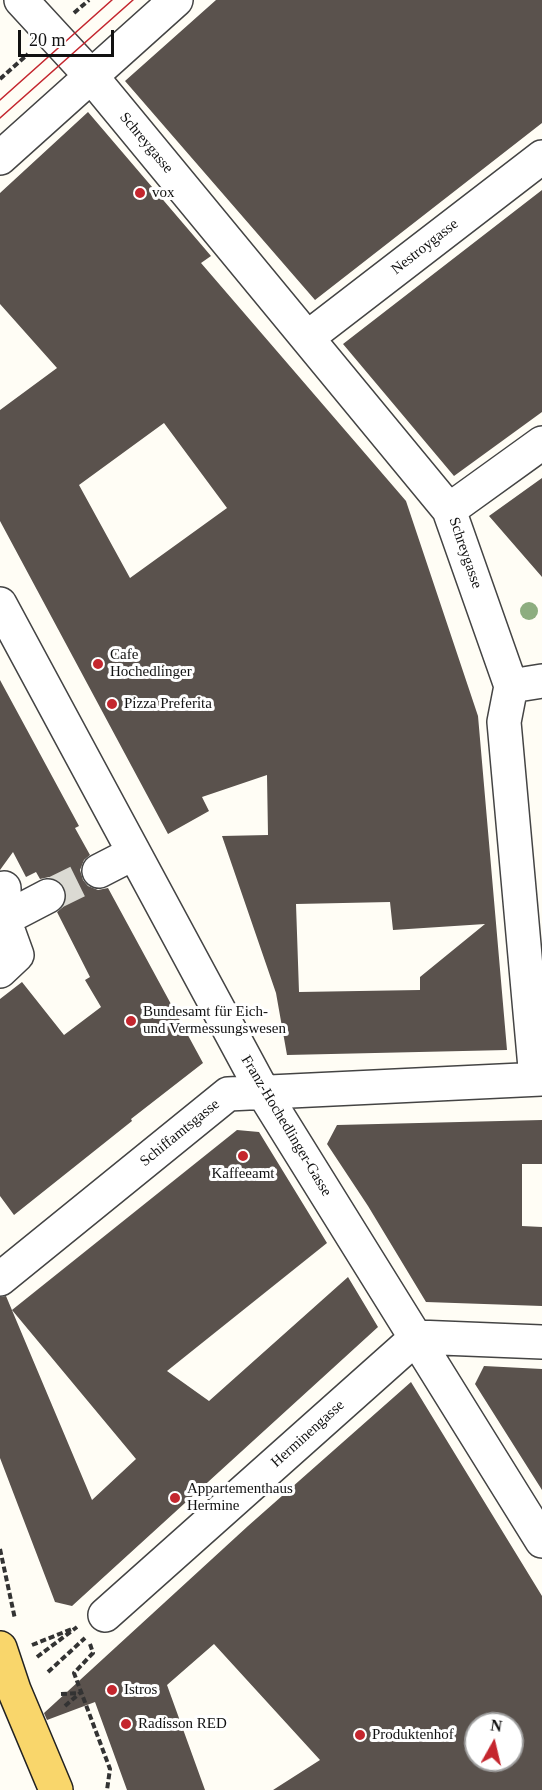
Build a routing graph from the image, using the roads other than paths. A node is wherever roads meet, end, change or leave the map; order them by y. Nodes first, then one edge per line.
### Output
1 (21, 0) edge
2 (176, 0) edge
3 (91, 76) junction
4 (542, 157) edge
5 (8, 162) edge
6 (307, 338) junction
7 (542, 443) edge
8 (449, 510) junction
9 (0, 604) edge
10 (527, 684) edge
11 (134, 853) junction
12 (99, 871) tunnel mouth
13 (48, 896) tunnel mouth
14 (2, 912) edge
15 (0, 971) edge
16 (539, 1079) edge
17 (263, 1092) junction
18 (0, 1279) edge
19 (417, 1337) junction
20 (542, 1342) edge
21 (542, 1541) edge
22 (92, 1621) road end
23 (13, 1639) edge
24 (56, 1790) edge

1 - 3 street, Schreygasse
2 - 3 street
3 - 5 street
3 - 6 street, Schreygasse
4 - 6 street, Nestroygasse
6 - 8 street, Schreygasse
7 - 8 street
8 - 10 street, Schreygasse
9 - 11 street, Franz-Hochedlinger-Gasse
10 - 16 street, Schreygasse
11 - 12 street
11 - 17 street, Franz-Hochedlinger-Gasse
13 - 14 street
14 - 15 street
16 - 17 street, Schiffamtsgasse
17 - 18 street, Schiffamtsgasse
17 - 19 street, Franz-Hochedlinger-Gasse
19 - 20 street
19 - 21 street, Franz-Hochedlinger-Gasse
19 - 22 street, Herminengasse
23 - 24 main road

